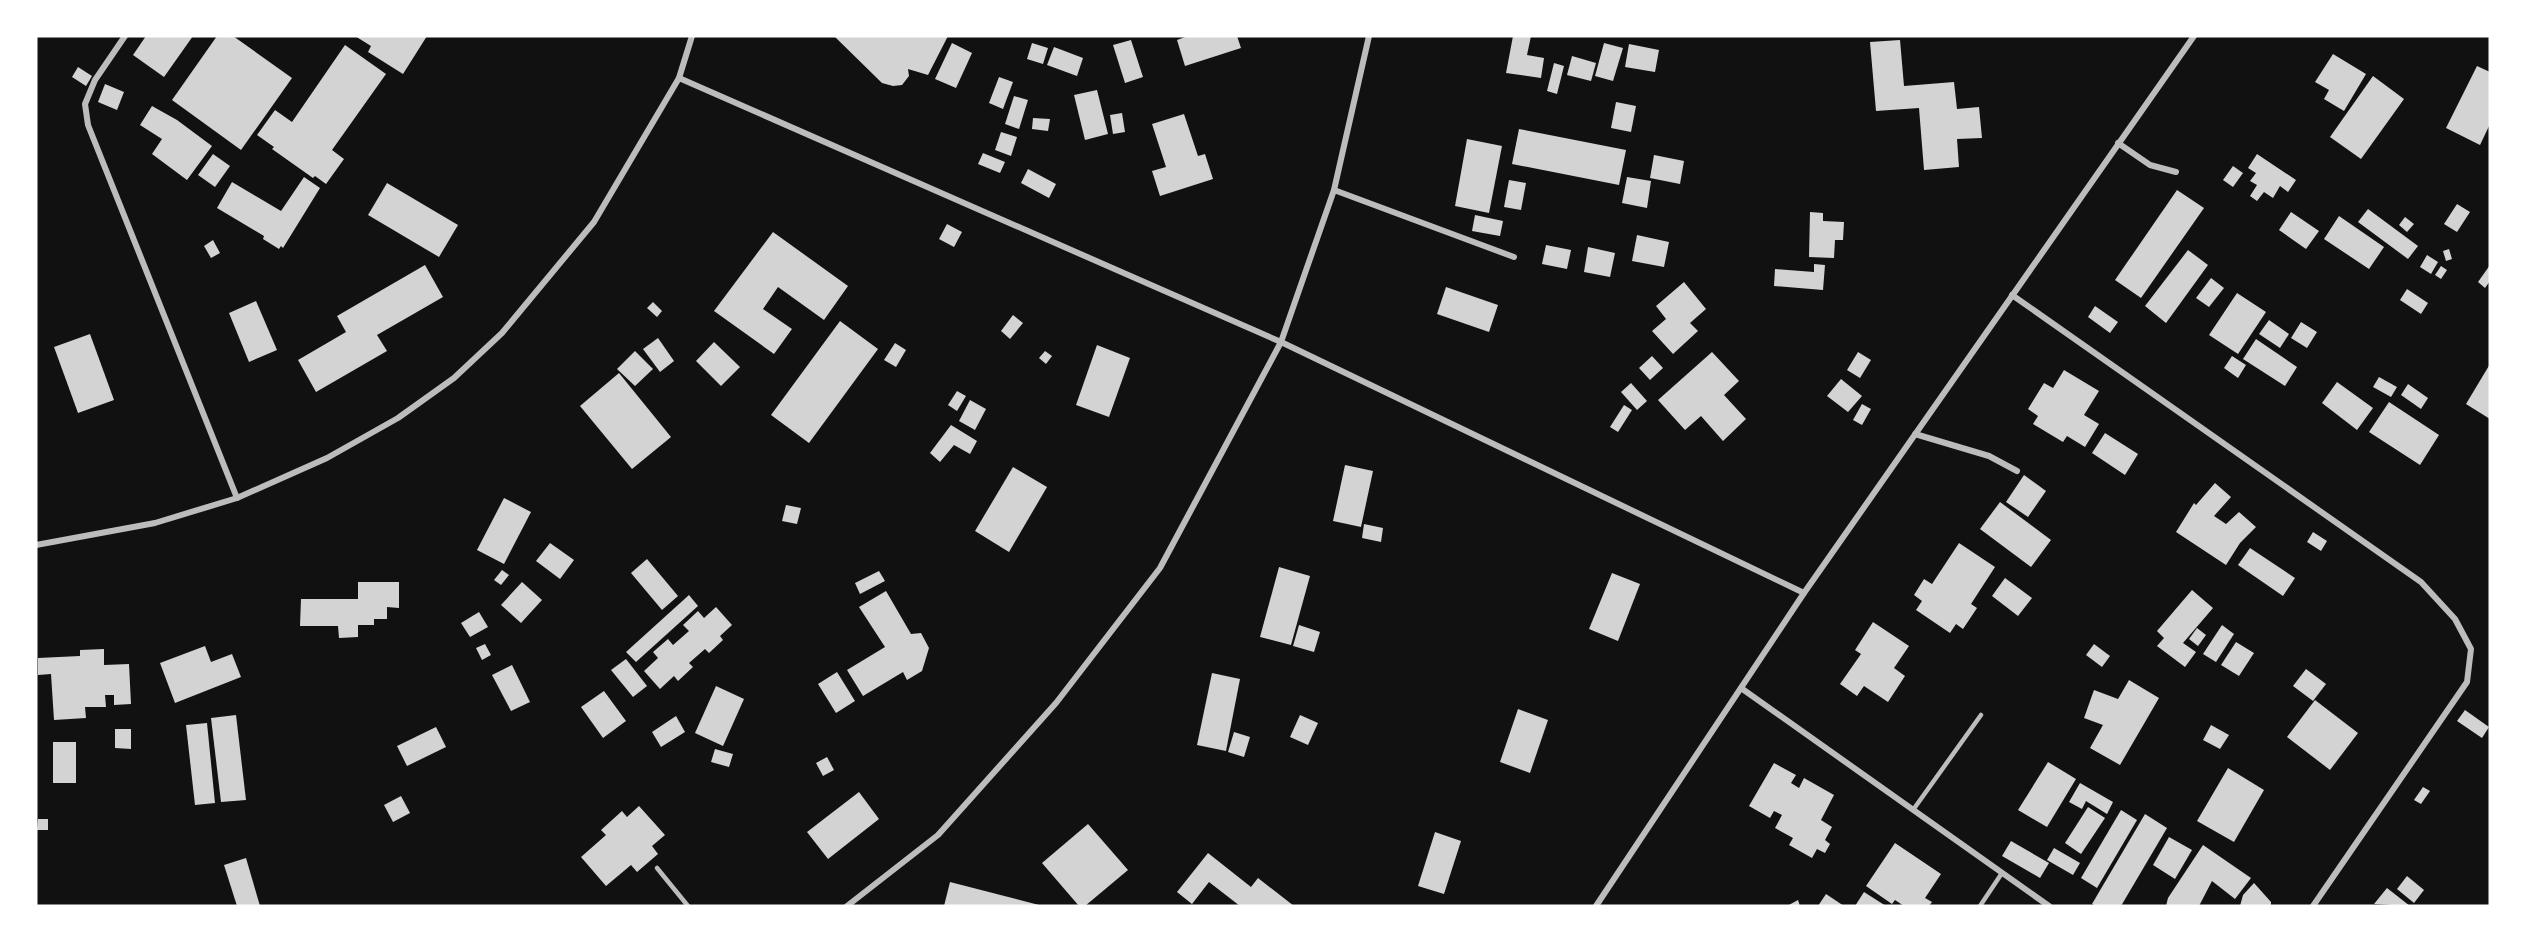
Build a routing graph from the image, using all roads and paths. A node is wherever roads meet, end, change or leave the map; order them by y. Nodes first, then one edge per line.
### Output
1 (125, 36) edge
2 (692, 36) edge
3 (1369, 36) edge
4 (2194, 36) edge
5 (680, 78) junction
6 (2118, 143) junction
7 (2176, 172) dead end
8 (1334, 190) junction
9 (1514, 257) dead end
10 (2012, 295) junction
11 (1281, 342) junction
12 (1915, 434) junction
13 (2017, 471) dead end
14 (237, 498) junction
15 (36, 545) edge
16 (1804, 593) junction
17 (1741, 688) junction
18 (1981, 716) dead end
19 (1913, 810) junction
20 (657, 868) dead end
21 (2002, 873) junction
22 (688, 906) edge
23 (847, 906) edge
24 (1596, 906) edge
25 (1980, 906) edge
26 (2049, 906) edge
27 (2313, 906) edge

1 - 14 street
2 - 5 street
3 - 8 street
4 - 6 street
5 - 11 street
5 - 14 street
6 - 7 street
6 - 10 street
8 - 9 street
8 - 11 street
10 - 12 street
10 - 27 street
11 - 16 street
11 - 23 street
12 - 13 street
12 - 16 street
14 - 15 street
16 - 17 street
17 - 19 street
17 - 24 street
18 - 19 lane
19 - 21 street
20 - 22 lane
21 - 25 lane
21 - 26 street

